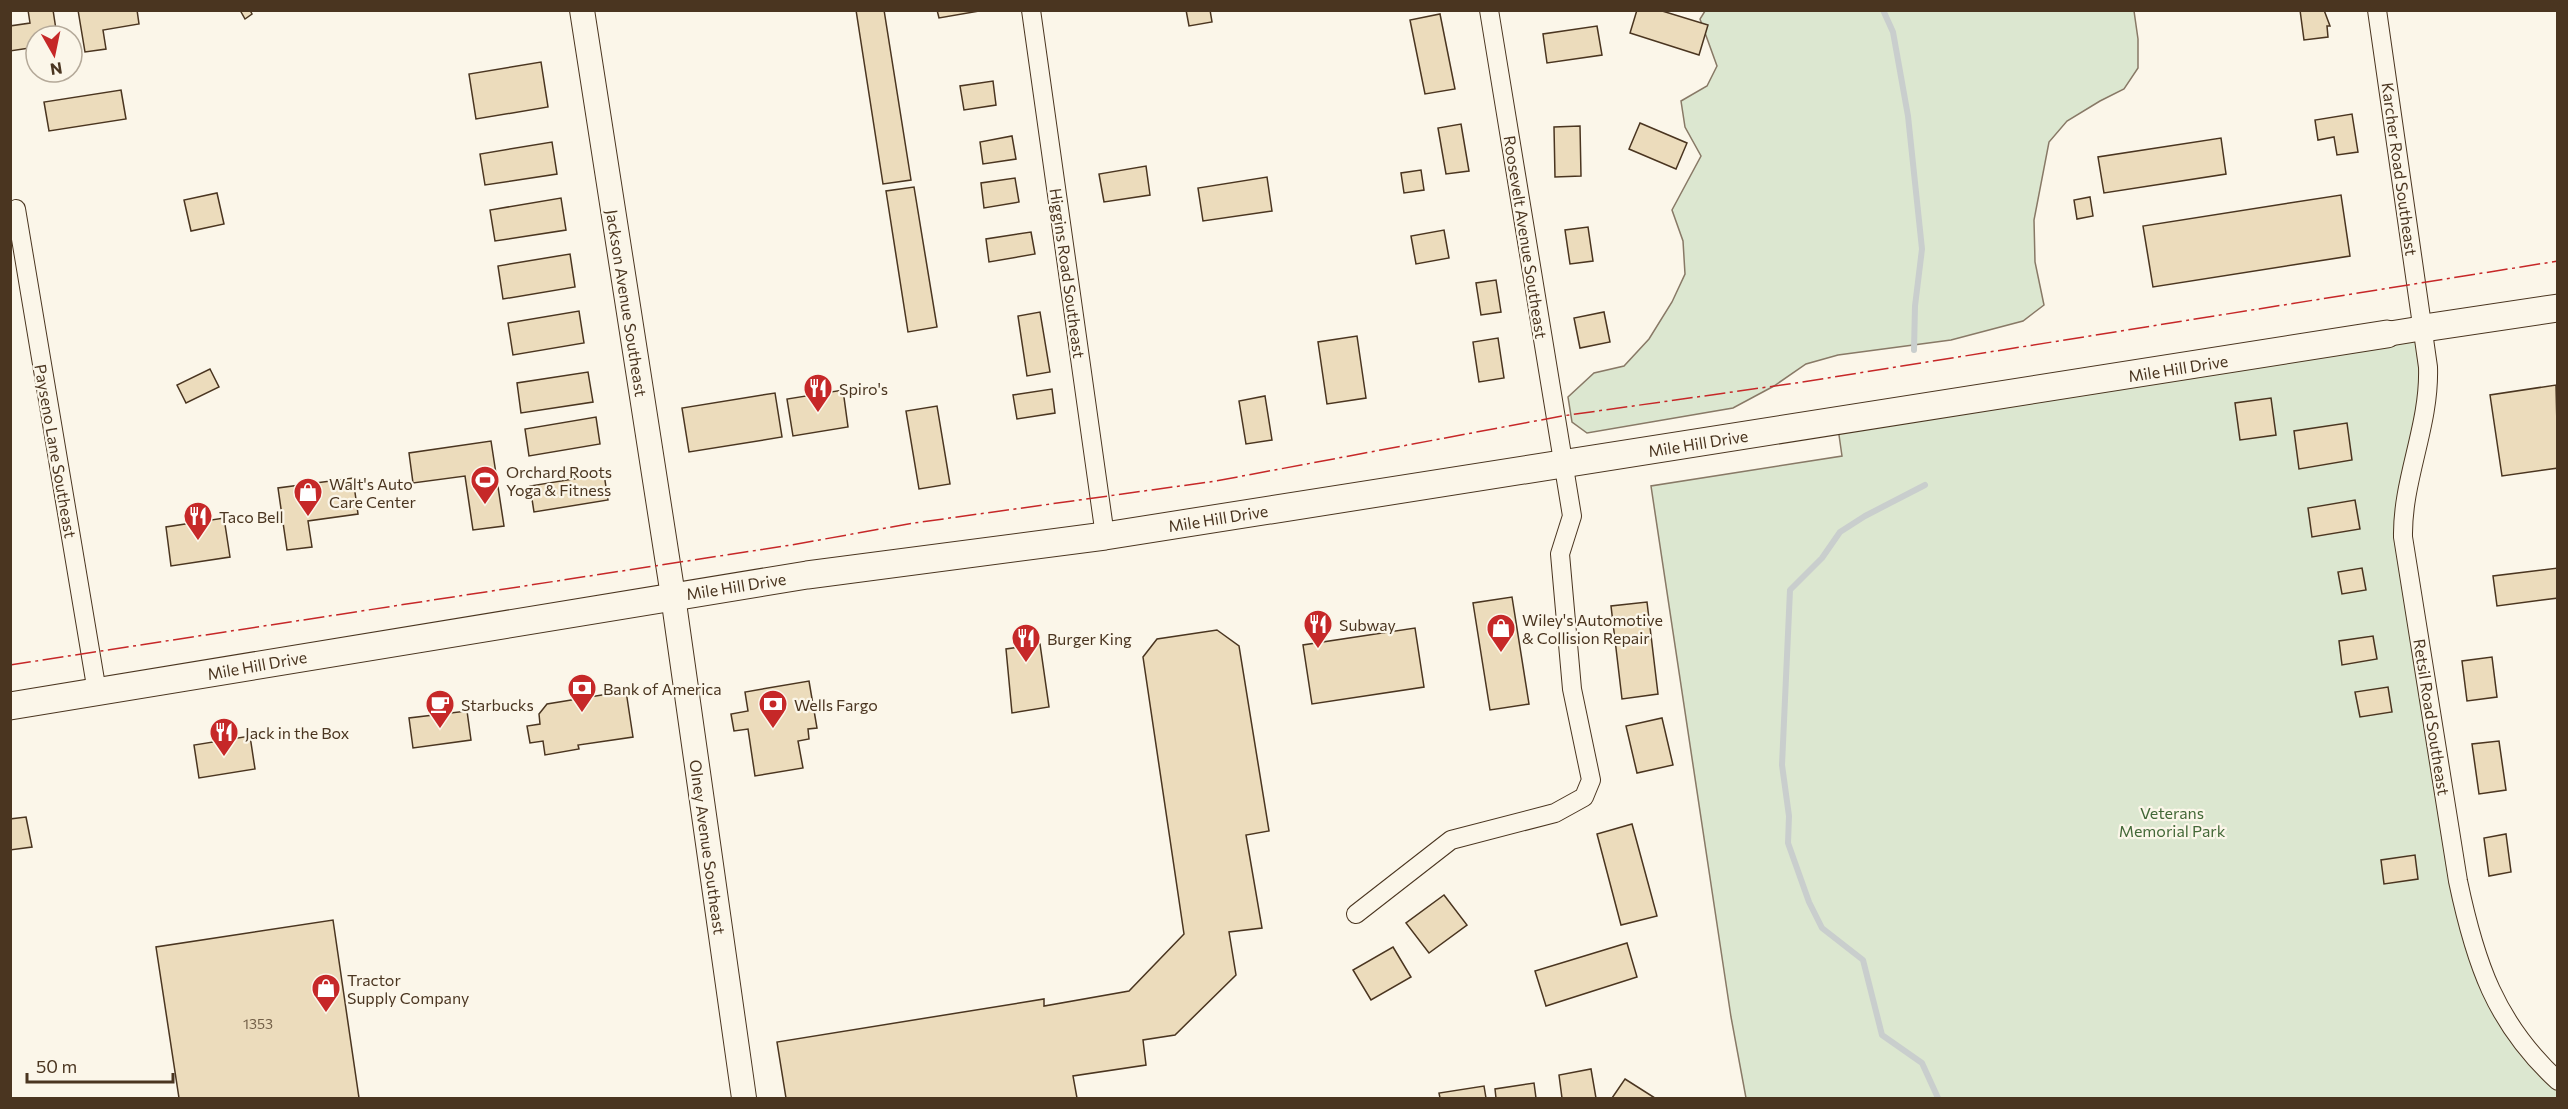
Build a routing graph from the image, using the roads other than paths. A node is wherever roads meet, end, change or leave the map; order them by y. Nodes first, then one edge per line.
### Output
1 (582, 10) edge
2 (1031, 10) edge
3 (1489, 10) edge
4 (2377, 10) edge
5 (16, 209) dead end
6 (2558, 308) edge
7 (2424, 328) junction
8 (2387, 334) joint
9 (1563, 464) junction
10 (1105, 536) junction
11 (673, 596) junction
12 (97, 692) junction
13 (10, 706) edge
14 (1356, 914) dead end
15 (2558, 1081) edge
16 (744, 1098) edge

1 - 11 main road, Jackson Avenue Southeast
2 - 10 street, Higgins Road Southeast
3 - 9 street, Roosevelt Avenue Southeast
4 - 7 street, Karcher Road Southeast
5 - 12 street, Payseno Lane Southeast
6 - 7 main road
7 - 8 main road, Mile Hill Drive
7 - 15 street, Retsil Road Southeast
8 - 9 main road, Mile Hill Drive
9 - 10 main road, Mile Hill Drive
9 - 14 street, Roosevelt Avenue Southeast
10 - 11 main road, Mile Hill Drive
11 - 12 main road, Mile Hill Drive
11 - 16 main road, Olney Avenue Southeast
12 - 13 main road, Mile Hill Drive

